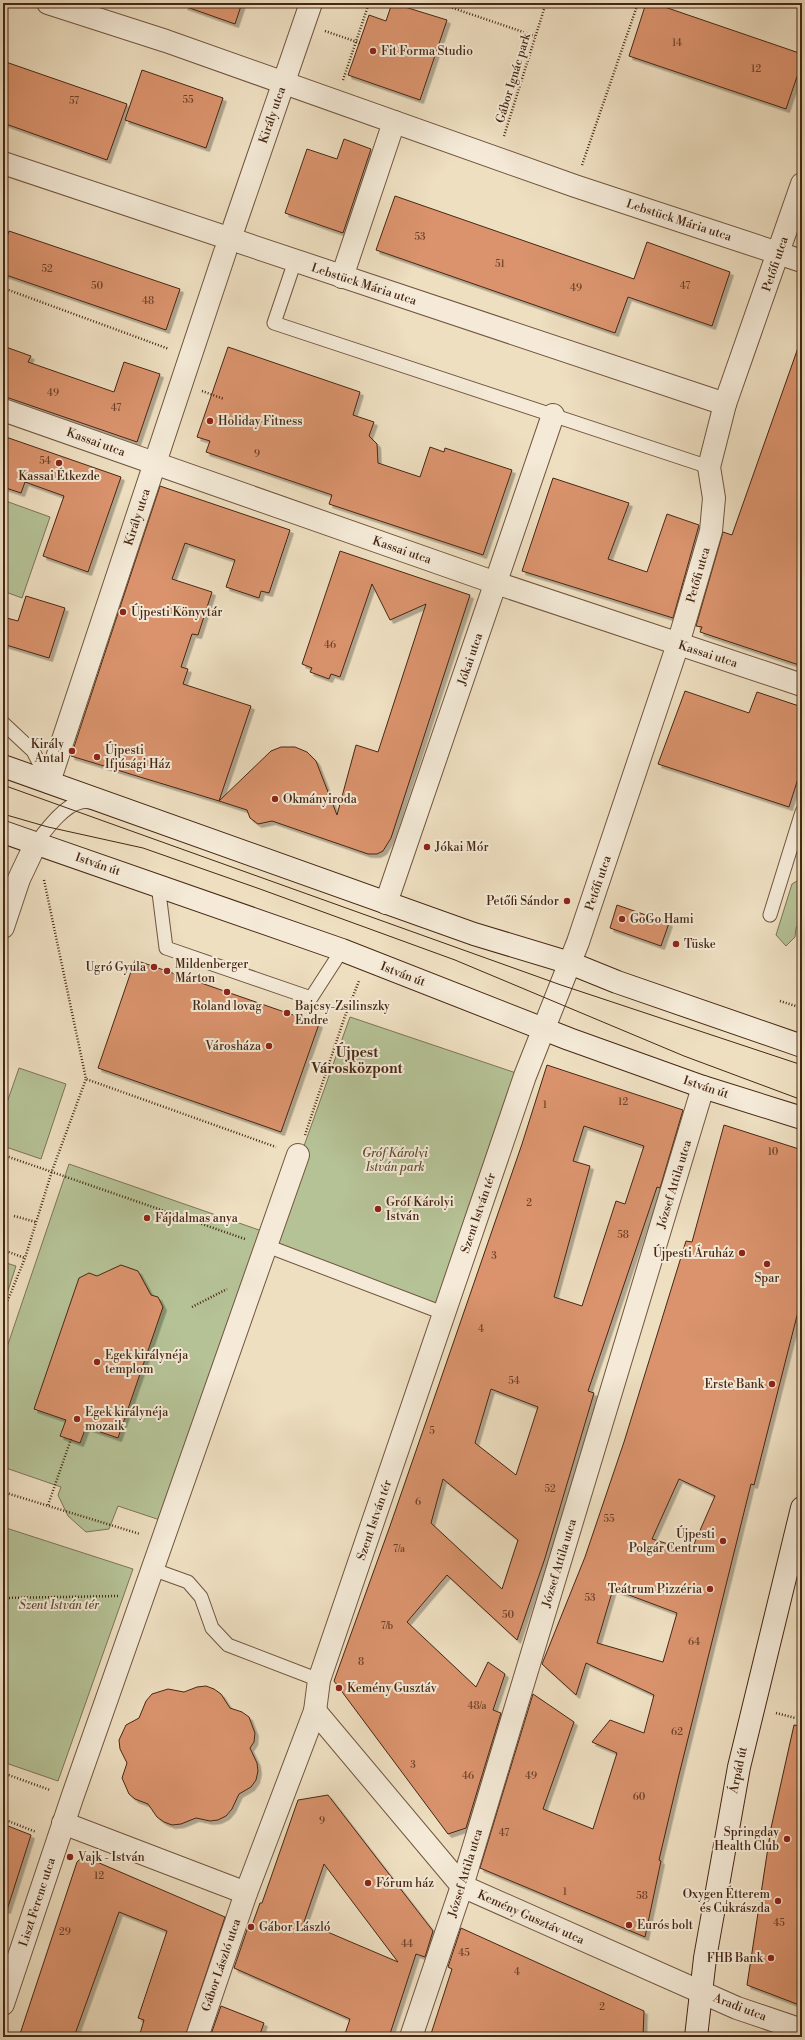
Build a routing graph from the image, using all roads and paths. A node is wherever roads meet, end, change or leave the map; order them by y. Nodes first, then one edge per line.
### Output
1 (48, 3) edge
2 (311, 3) edge
3 (369, 3) edge
4 (438, 3) edge
5 (546, 3) edge
6 (638, 3) edge
7 (304, 24) junction
8 (535, 36) junction
9 (356, 42) junction
10 (360, 43) dead end
11 (283, 84) junction
12 (335, 102) junction
13 (394, 122) junction
14 (497, 158) junction
15 (3, 164) edge
16 (802, 184) edge
17 (575, 186) junction
18 (234, 227) dead end
19 (226, 252) dead end
20 (779, 252) junction
21 (802, 261) edge
22 (295, 262) junction
23 (342, 277) junction
24 (3, 288) edge
25 (190, 357) junction
26 (725, 404) junction
27 (3, 410) edge
28 (553, 415) junction
29 (155, 463) junction
30 (709, 467) junction
31 (496, 583) junction
32 (678, 644) junction
33 (802, 685) edge
34 (3, 723) edge
35 (3, 766) edge
36 (49, 782) junction
37 (99, 802) junction
38 (802, 812) edge
39 (3, 832) edge
40 (36, 843) junction
41 (44, 879) dead end
42 (158, 885) junction
43 (386, 903) junction
44 (770, 915) dead end
45 (3, 927) edge
46 (342, 950) junction
47 (367, 960) junction
48 (570, 963) junction
49 (780, 1001) dead end
50 (802, 1008) edge
51 (543, 1030) junction
52 (799, 1044) edge
53 (86, 1079) junction
54 (703, 1087) junction
55 (802, 1118) edge
56 (3, 1155) edge
57 (298, 1155) junction
58 (52, 1171) junction
59 (14, 1216) dead end
60 (36, 1222) junction
61 (267, 1246) junction
62 (3, 1250) edge
63 (25, 1258) junction
64 (3, 1312) edge
65 (443, 1313) junction
66 (71, 1439) dead end
67 (3, 1492) edge
68 (48, 1504) junction
69 (802, 1508) edge
70 (162, 1541) junction
71 (152, 1569) junction
72 (143, 1595) junction
73 (3, 1598) edge
74 (319, 1680) junction
75 (315, 1711) junction
76 (3, 1773) edge
77 (72, 1798) junction
78 (3, 1819) edge
79 (60, 1832) junction
80 (462, 1886) junction
81 (246, 1893) junction
82 (700, 1992) junction
83 (3, 2004) edge
84 (802, 2030) edge
85 (197, 2037) edge
86 (411, 2037) edge
87 (696, 2037) edge

1 - 11 street, Lebstück Mária utca
2 - 7 street, Király utca
3 - 9 path
4 - 8 path
5 - 8 path, Gábor Ignác park
6 - 17 path
7 - 9 path
7 - 11 street, Király utca
8 - 14 path, Gábor Ignác park
9 - 10 path
9 - 12 path
11 - 12 street, Lebstück Mária utca
11 - 18 street, Király utca
12 - 13 street, Lebstück Mária utca
13 - 14 street, Lebstück Mária utca
13 - 23 street
14 - 17 street, Lebstück Mária utca
15 - 22 street, Lebstück Mária utca
16 - 20 street, Petőfi utca
17 - 20 street, Lebstück Mária utca
19 - 25 street, Király utca
20 - 21 street, Lebstück Mária utca
20 - 26 street, Petőfi utca
22 - 23 street, Lebstück Mária utca
22 - 28 lane
23 - 26 street, Lebstück Mária utca
24 - 25 path
25 - 29 street, Király utca
26 - 30 street, Petőfi utca
27 - 29 street, Kassai utca
28 - 30 lane
28 - 31 street, Jókai utca
29 - 31 street, Kassai utca
29 - 36 street, Király utca
30 - 32 street, Petőfi utca
31 - 32 street, Kassai utca
31 - 43 street, Jókai utca
32 - 33 street, Kassai utca
32 - 48 street, Petőfi utca
34 - 36 lane
35 - 36 street
36 - 37 street
37 - 40 lane
37 - 43 street
38 - 44 lane
39 - 40 street, István út
40 - 42 street, István út
40 - 45 street
41 - 53 path
42 - 46 street, István út
42 - 46 lane
43 - 48 street
46 - 47 street, István út
47 - 51 street, István út
47 - 57 path
48 - 51 street, Petőfi utca
48 - 52 street
49 - 50 path
51 - 54 street, István út
51 - 65 street, Szent István tér
53 - 57 path
53 - 58 path
54 - 55 street, István út
54 - 80 street, József Attila utca
56 - 58 path
57 - 61 street, Liszt Ferenc utca
58 - 60 path
58 - 61 path
59 - 60 path
60 - 63 path
61 - 65 lane
61 - 70 street, Liszt Ferenc utca
62 - 63 path
63 - 64 path
65 - 74 street, Szent István tér
66 - 68 path
67 - 68 path
68 - 70 path
69 - 82 street, Árpád út
70 - 71 street, Liszt Ferenc utca
71 - 72 street, Liszt Ferenc utca
71 - 74 lane
72 - 73 path
72 - 77 street, Liszt Ferenc utca
74 - 75 street, Szent István tér
75 - 80 street, Kemény Gusztáv utca
75 - 81 street, Szent István tér
76 - 77 path
77 - 79 street, Liszt Ferenc utca
78 - 79 path
79 - 81 street
79 - 83 street, Liszt Ferenc utca
80 - 82 street, Kemény Gusztáv utca
80 - 86 street, József Attila utca
81 - 85 street, Gábor László utca
82 - 84 street, Aradi utca
82 - 87 street, Árpád út

